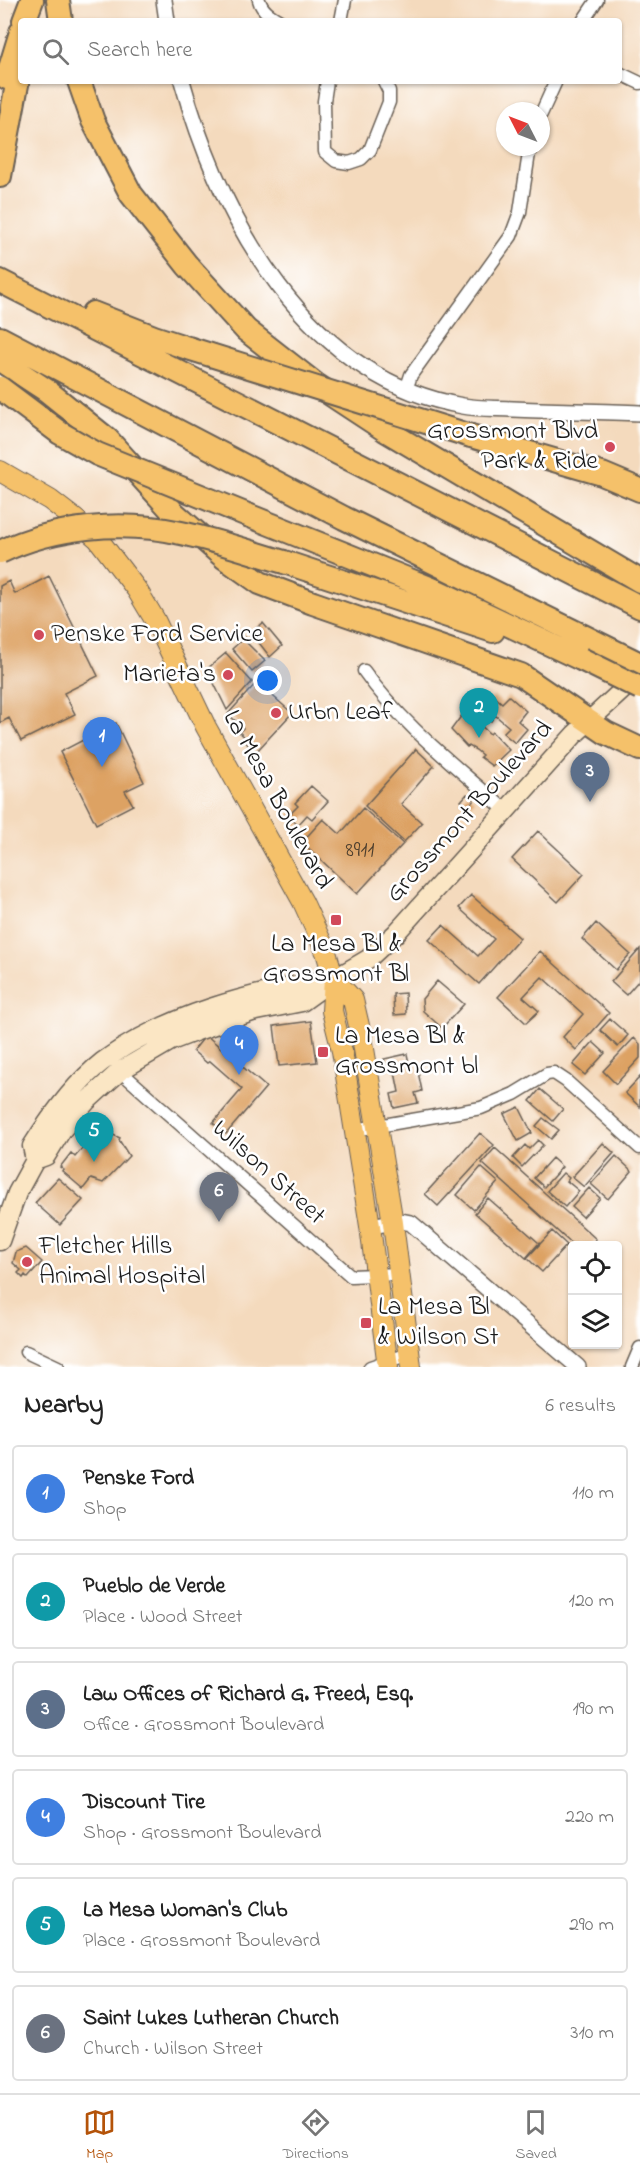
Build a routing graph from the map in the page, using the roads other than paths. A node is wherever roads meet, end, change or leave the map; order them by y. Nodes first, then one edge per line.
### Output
1 (32, 0) edge
2 (37, 0) edge
3 (58, 0) edge
4 (164, 0) edge
5 (259, 0) edge
6 (345, 0) edge
7 (597, 0) edge
8 (25, 18) edge
9 (33, 18) edge
10 (61, 18) edge
11 (167, 18) edge
12 (274, 18) edge
13 (342, 18) edge
14 (585, 18) edge
15 (18, 42) edge
16 (622, 74) edge
17 (18, 79) edge
18 (640, 83) edge
19 (80, 84) edge
20 (183, 84) edge
21 (327, 84) edge
22 (386, 84) edge
23 (555, 84) edge
24 (0, 99) edge
25 (546, 102) edge
26 (529, 156) edge
27 (0, 176) edge
28 (0, 280) edge
29 (51, 305) junction
30 (0, 338) edge
31 (0, 360) edge
32 (0, 388) edge
33 (406, 390) junction
34 (640, 412) edge
35 (0, 471) edge
36 (640, 490) edge
37 (0, 552) edge
38 (640, 581) edge
39 (639, 607) edge
40 (581, 659) junction
41 (640, 664) edge
42 (364, 671) dead end
43 (640, 674) edge
44 (640, 688) edge
45 (587, 721) junction
46 (640, 749) edge
47 (505, 810) junction
48 (334, 979) junction
49 (120, 1071) junction
50 (377, 1127) junction
51 (355, 1130) junction
52 (640, 1148) edge
53 (34, 1160) junction
54 (393, 1223) junction
55 (370, 1226) junction
56 (0, 1241) edge
57 (398, 1274) junction
58 (375, 1276) junction
59 (640, 1348) edge
60 (26, 1352) dead end
61 (410, 1360) edge
62 (382, 1365) edge
63 (58, 1367) edge
64 (578, 1367) edge
65 (632, 1367) edge

1 - 8 highway
2 - 9 highway
3 - 10 highway
4 - 11 street
5 - 12 street
6 - 13 street
7 - 14 street
15 - 24 highway
16 - 18 street
17 - 27 highway
19 - 38 highway
20 - 33 street
21 - 22 street
23 - 25 street
26 - 33 street
28 - 29 highway
29 - 36 highway, bridge
29 - 39 highway
30 - 41 highway
31 - 45 highway
32 - 40 highway, bridge
33 - 34 street
35 - 48 main road, La Mesa Boulevard
37 - 40 highway, bridge
40 - 44 highway, bridge
42 - 47 street
43 - 45 main road, Grossmont Boulevard
45 - 46 highway
45 - 47 main road, Grossmont Boulevard
47 - 48 main road, Grossmont Boulevard
48 - 49 main road, Grossmont Boulevard
48 - 50 main road, La Mesa Boulevard
48 - 51 main road, La Mesa Boulevard
48 - 53 main road, Grossmont Boulevard
49 - 53 main road, Grossmont Boulevard
49 - 58 street, Wilson Street
50 - 51 street
50 - 52 street
50 - 54 main road, La Mesa Boulevard
51 - 55 main road, La Mesa Boulevard
53 - 56 main road, Grossmont Boulevard
54 - 55 street
54 - 57 main road, La Mesa Boulevard
54 - 64 street
55 - 58 main road, La Mesa Boulevard
57 - 58 street, Wilson Street
57 - 61 main road, La Mesa Boulevard
58 - 62 main road, La Mesa Boulevard
59 - 65 street
60 - 63 street
61 - 62 street

